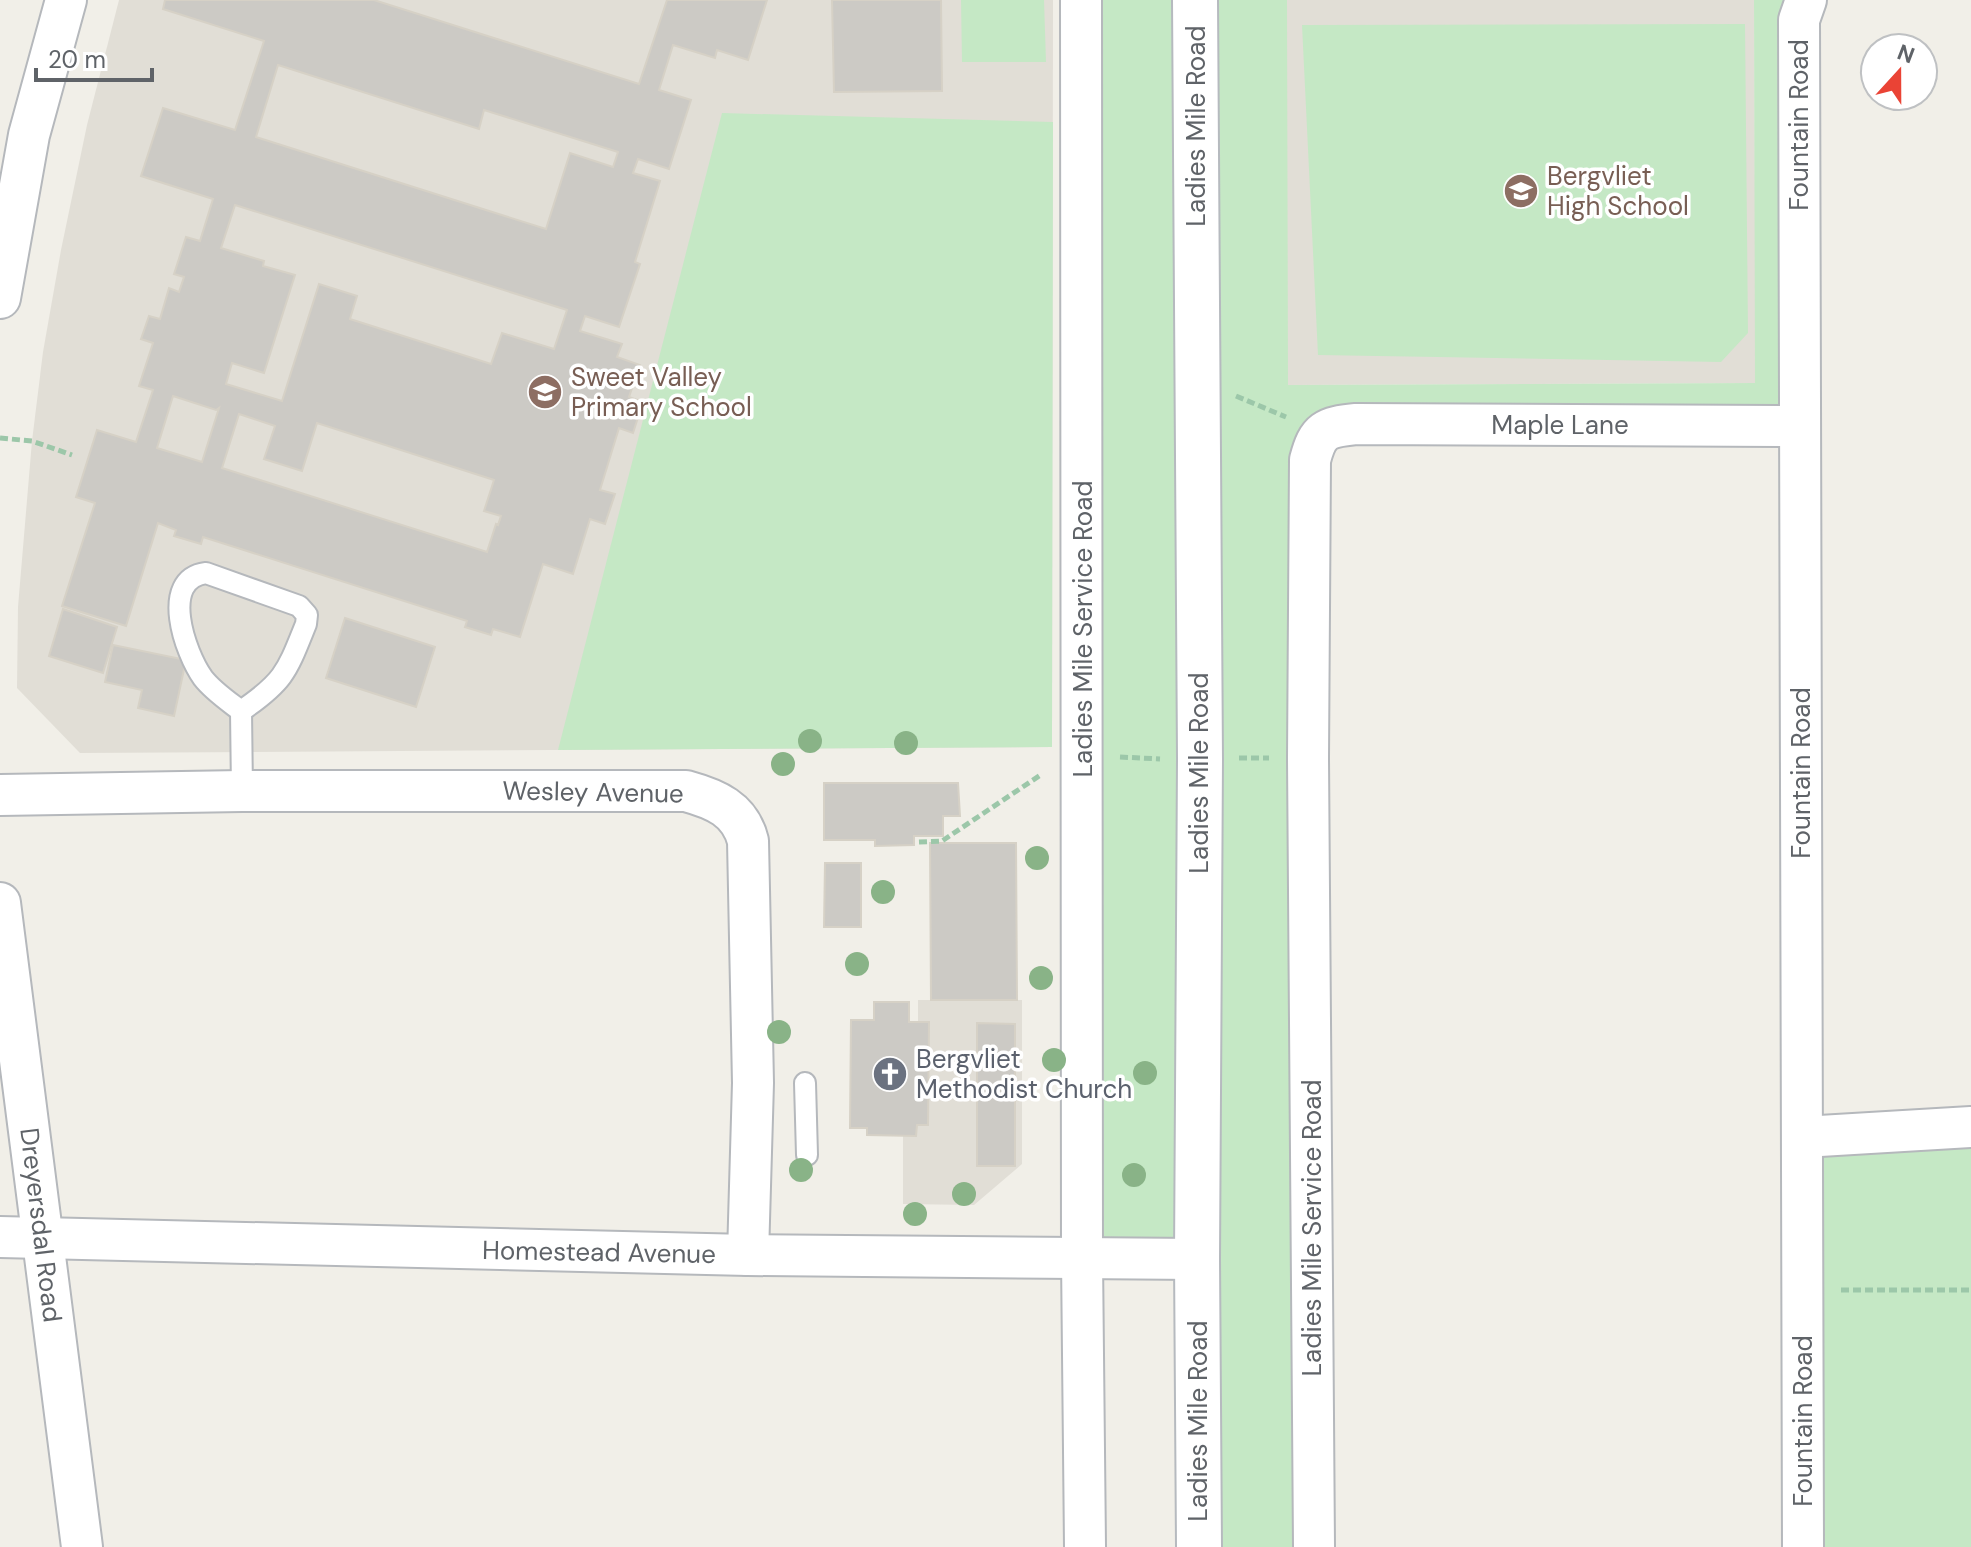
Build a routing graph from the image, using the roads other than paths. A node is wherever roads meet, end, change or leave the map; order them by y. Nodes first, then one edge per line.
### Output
1 (66, 0) edge
2 (1081, 0) edge
3 (1195, 0) edge
4 (1806, 0) edge
5 (0, 298) edge
6 (1799, 426) junction
7 (1322, 432) joint
8 (241, 711) junction
9 (242, 791) junction
10 (0, 795) edge
11 (0, 903) edge
12 (805, 1083) dead end
13 (1971, 1127) edge
14 (1803, 1137) junction
15 (807, 1155) dead end
16 (0, 1237) edge
17 (42, 1238) junction
18 (748, 1255) junction
19 (1082, 1258) junction
20 (1197, 1259) junction
21 (82, 1547) edge
22 (1085, 1547) edge
23 (1199, 1547) edge
24 (1314, 1547) edge
25 (1803, 1547) edge

1 - 5 street
2 - 19 street, Ladies Mile Service Road
3 - 20 main road, Ladies Mile Road
4 - 6 street, Fountain Road
6 - 7 street, Maple Lane
6 - 14 street, Fountain Road
7 - 24 street, Ladies Mile Service Road
8 - 8 lane
8 - 9 lane
9 - 10 street, Wesley Avenue
9 - 18 street, Wesley Avenue
11 - 17 street, Dreyersdal Road
12 - 15 lane
13 - 14 street
14 - 25 street, Fountain Road
16 - 17 street, Homestead Avenue
17 - 18 street, Homestead Avenue
17 - 21 street, Dreyersdal Road
18 - 19 street, Homestead Avenue
19 - 20 street, Homestead Avenue
19 - 22 street, Ladies Mile Service Road
20 - 23 main road, Ladies Mile Road

